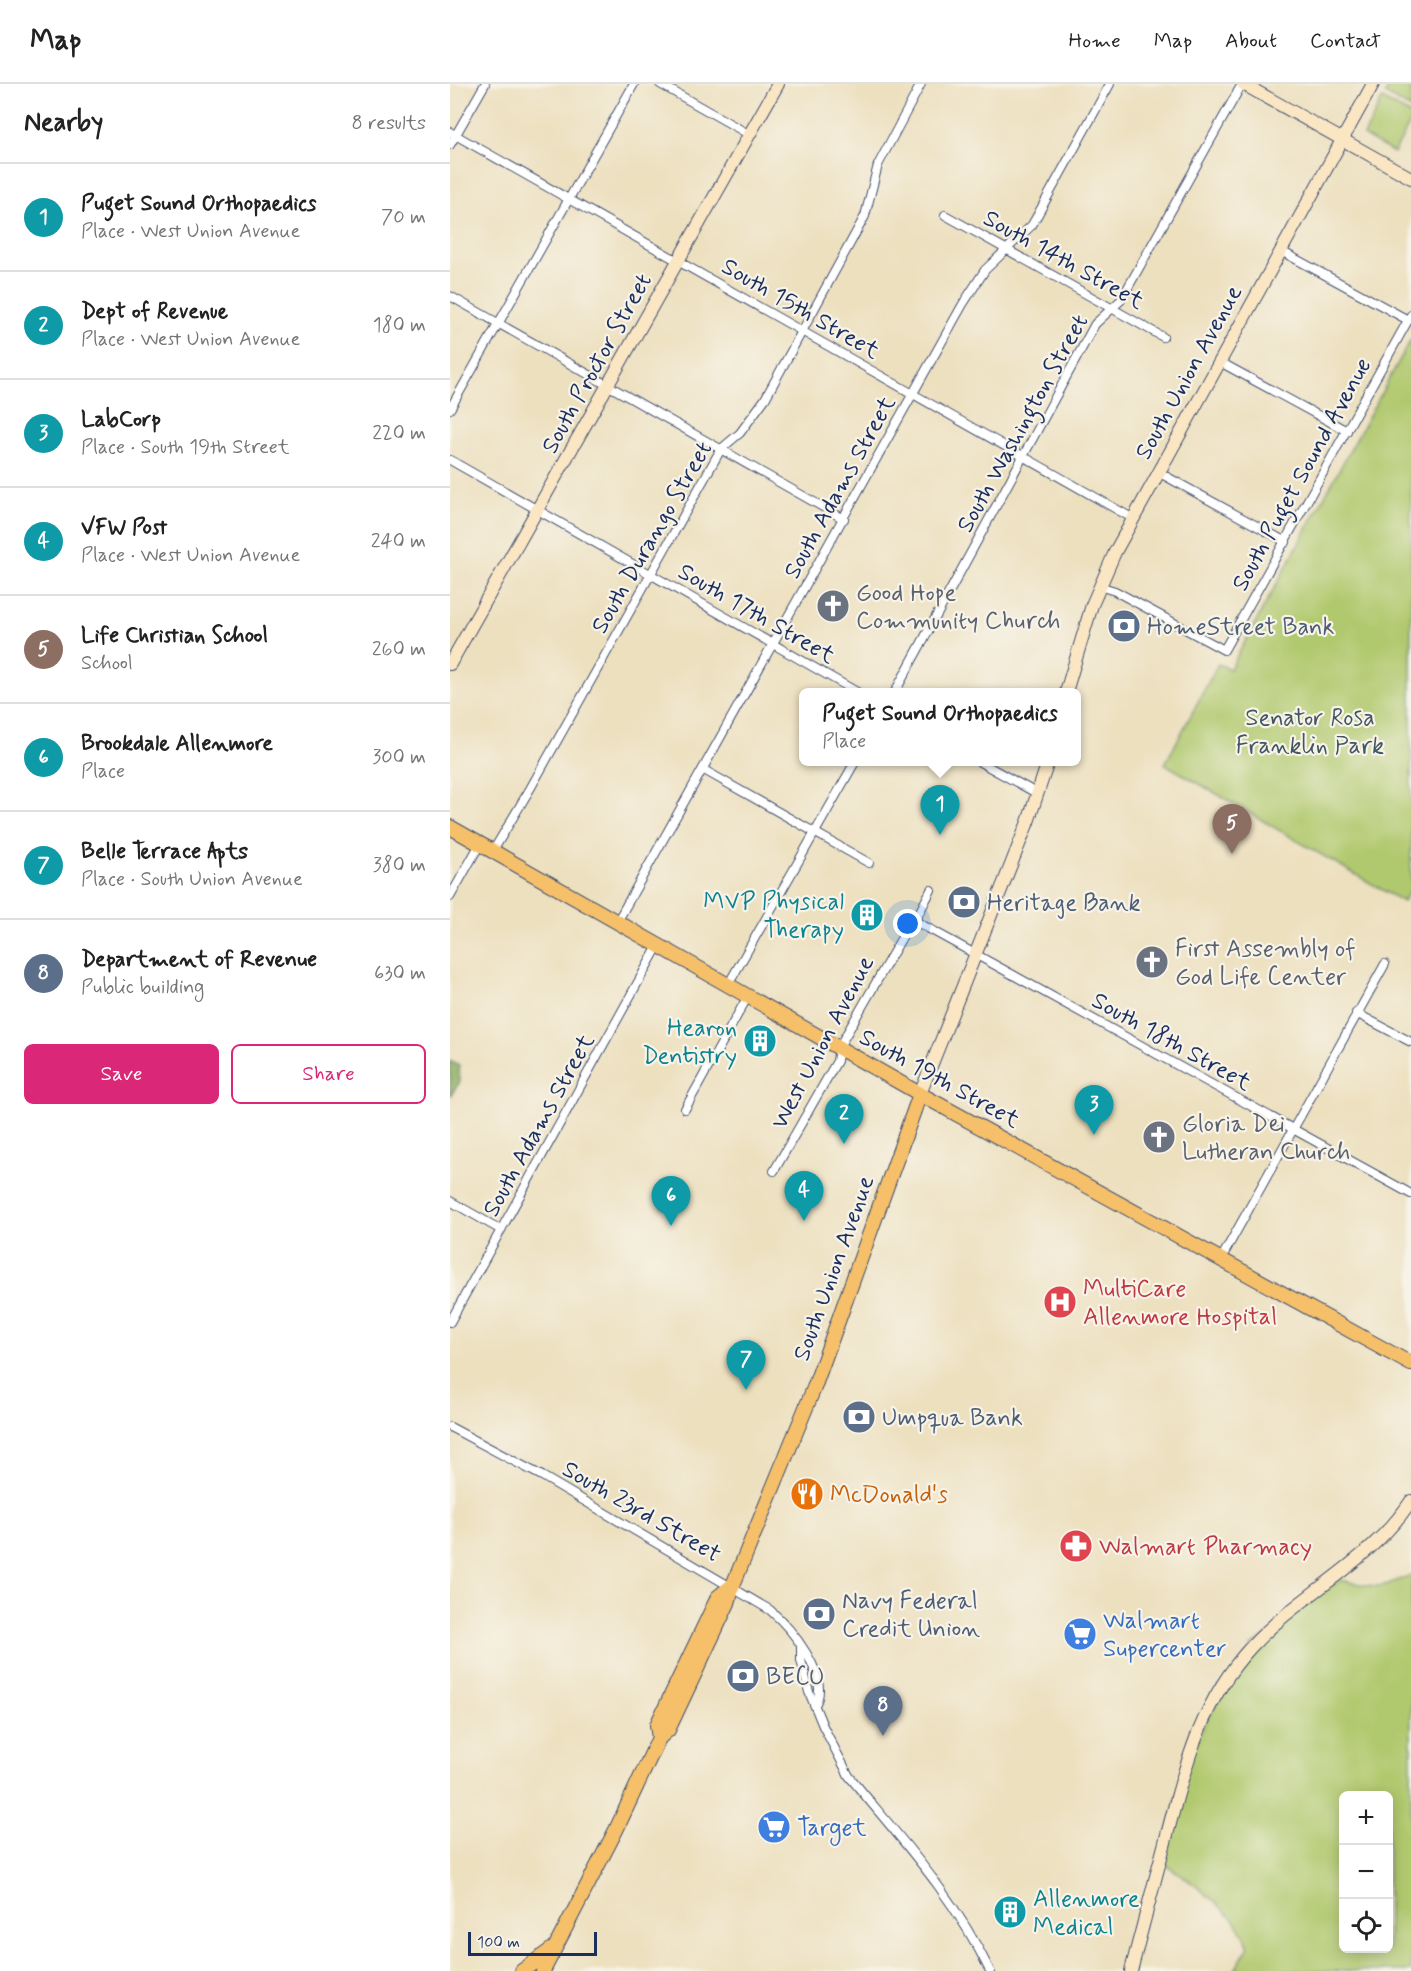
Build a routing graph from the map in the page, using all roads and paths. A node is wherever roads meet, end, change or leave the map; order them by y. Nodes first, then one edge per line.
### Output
1 (485, 84) edge
2 (634, 84) edge
3 (660, 84) edge
4 (778, 84) edge
5 (921, 84) edge
6 (1110, 84) edge
7 (1243, 84) edge
8 (1373, 84) edge
9 (453, 134) edge
10 (750, 135) junction
11 (1341, 140) junction
12 (450, 145) edge
13 (1411, 178) edge
14 (569, 199) junction
15 (945, 215) dead end
16 (1008, 250) junction
17 (1281, 251) junction
18 (678, 260) junction
19 (450, 296) edge
20 (1113, 308) junction
21 (1410, 317) edge
22 (498, 323) junction
23 (801, 332) junction
24 (1163, 337) dead end
25 (1220, 362) junction
26 (608, 385) junction
27 (912, 394) junction
28 (450, 409) edge
29 (1347, 431) junction
30 (721, 449) junction
31 (1024, 458) junction
32 (450, 460) edge
33 (1158, 472) junction
34 (537, 509) junction
35 (1132, 518) junction
36 (844, 519) junction
37 (1286, 542) junction
38 (650, 574) junction
39 (1099, 586) junction
40 (774, 645) junction
41 (450, 664) edge
42 (848, 688) edge
43 (898, 688) edge
44 (1068, 688) edge
45 (853, 766) edge
46 (987, 766) edge
47 (1047, 766) edge
48 (704, 770) junction
49 (1038, 794) junction
50 (450, 827) edge
51 (814, 832) junction
52 (487, 848) junction
53 (869, 863) dead end
54 (931, 890) dead end
55 (450, 897) edge
56 (617, 922) junction
57 (905, 932) dead end
58 (658, 946) junction
59 (975, 953) junction
60 (1385, 964) dead end
61 (728, 985) junction
62 (748, 996) junction
63 (1356, 1013) junction
64 (1411, 1042) edge
65 (839, 1047) junction
66 (920, 1094) junction
67 (685, 1109) dead end
68 (1292, 1129) junction
69 (774, 1171) dead end
70 (1411, 1194) edge
71 (450, 1201) edge
72 (501, 1230) junction
73 (1221, 1259) junction
74 (450, 1322) edge
75 (1411, 1364) edge
76 (450, 1427) edge
77 (1411, 1501) edge
78 (733, 1585) junction
79 (553, 1949) junction
80 (522, 1971) edge
81 (543, 1971) edge
82 (990, 1971) edge
83 (1131, 1971) edge

1 - 9 street
2 - 14 street
3 - 10 street
4 - 10 main road, South Proctor Street
5 - 23 street, South Durango Street
6 - 16 street, South Adams Street
7 - 11 main road
7 - 20 street, South Washington Street
8 - 11 main road, South Union Avenue
9 - 12 street
9 - 14 street, South 15th Street
10 - 18 main road, South Proctor Street
11 - 13 main road
11 - 17 main road, South Union Avenue
14 - 18 street, South 15th Street
14 - 22 street
15 - 16 street, South 14th Street
16 - 20 street, South 14th Street
16 - 27 street, South Adams Street
17 - 21 street
17 - 25 main road, South Union Avenue
18 - 23 street, South 15th Street
18 - 26 main road, South Proctor Street
19 - 22 street
20 - 24 street, South 14th Street
20 - 31 street, South Washington Street
21 - 29 street, South Puget Sound Avenue
22 - 26 street
22 - 28 street
23 - 27 street, South 15th Street
23 - 30 street, South Durango Street
25 - 29 street
25 - 33 main road, South Union Avenue
26 - 30 street
26 - 34 main road, South Proctor Street
27 - 31 street, South 15th Street
27 - 36 street, South Adams Street
29 - 37 street, South Puget Sound Avenue
30 - 36 street
30 - 38 street, South Durango Street
31 - 35 street, South 15th Street
31 - 43 street, South Washington Street
32 - 34 street, South 17th Street
33 - 35 main road, South Union Avenue
33 - 37 street
34 - 38 street, South 17th Street
34 - 41 main road, South Proctor Street
35 - 39 main road, South Union Avenue
36 - 40 street, South Adams Street
37 - 39 street, South Puget Sound Avenue
38 - 40 street, South 17th Street
38 - 52 street, South Durango Street
39 - 44 main road, South Union Avenue
40 - 42 street, South 17th Street
40 - 48 street, South Adams Street
45 - 51 street
46 - 49 street
47 - 49 main road, South Union Avenue
48 - 51 street
48 - 56 street, South Adams Street
49 - 59 main road, South Union Avenue
50 - 52 main road, South 19th Street
51 - 53 street
51 - 61 street
52 - 55 street, South Durango Street
52 - 56 main road, South 19th Street
54 - 59 street, South 18th Street
56 - 58 main road, South 19th Street
57 - 65 street, West Union Avenue
58 - 61 main road, South 19th Street
58 - 72 street, South Adams Street
59 - 66 main road, South Union Avenue
59 - 68 street, South 18th Street
60 - 63 street
61 - 62 main road, South 19th Street
62 - 65 main road, South 19th Street
62 - 67 street
63 - 64 street
63 - 68 street
65 - 66 main road, South 19th Street
65 - 69 street, West Union Avenue
66 - 73 main road, South 19th Street
66 - 78 main road, South Union Avenue
68 - 70 street, South 18th Street
68 - 73 street
71 - 72 street
72 - 74 street, South Adams Street
73 - 75 main road, South 19th Street
76 - 78 street, South 23rd Street
77 - 83 main road
78 - 79 main road, South Union Avenue
78 - 82 street, South 23rd Street
79 - 80 main road, South Union Avenue
79 - 81 main road, South Union Avenue

